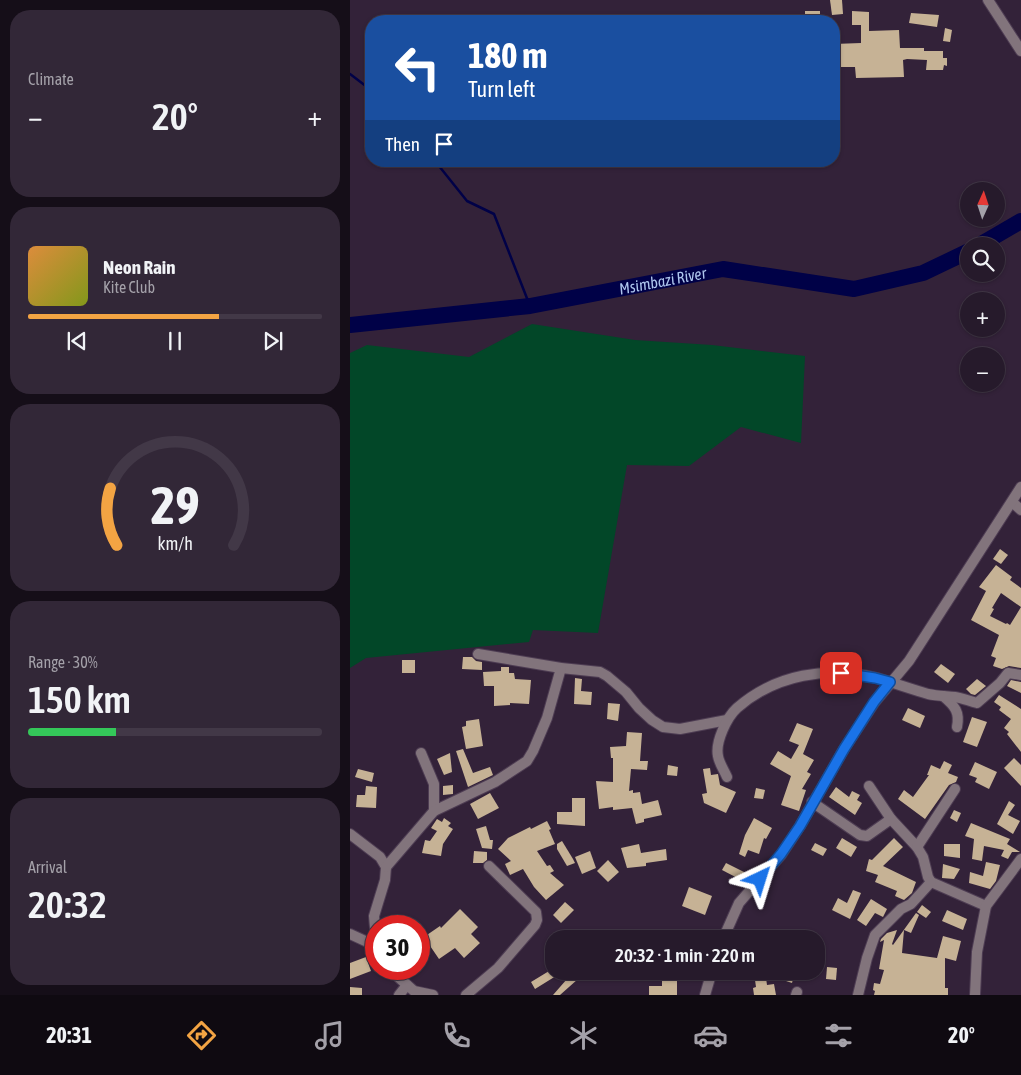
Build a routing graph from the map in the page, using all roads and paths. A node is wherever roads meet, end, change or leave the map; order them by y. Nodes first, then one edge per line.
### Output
1 (988, 0) edge
2 (1021, 51) edge
3 (1021, 487) edge
4 (1012, 502) junction
5 (1021, 510) edge
6 (478, 654) dead end
7 (561, 668) junction
8 (1021, 676) edge
9 (890, 682) junction
10 (944, 696) junction
11 (727, 720) junction
12 (957, 727) dead end
13 (421, 753) dead end
14 (727, 777) dead end
15 (869, 786) dead end
16 (956, 789) dead end
17 (812, 802) junction
18 (434, 811) junction
19 (891, 819) junction
20 (350, 834) edge
21 (917, 847) junction
22 (1021, 859) edge
23 (489, 866) dead end
24 (386, 867) junction
25 (931, 882) junction
26 (986, 906) junction
27 (374, 915) edge
28 (727, 930) edge
29 (350, 934) edge
30 (365, 941) edge
31 (401, 980) edge
32 (709, 980) edge
33 (407, 985) junction
34 (399, 995) edge
35 (432, 995) edge
36 (466, 995) edge
37 (705, 995) edge
38 (858, 995) edge
39 (975, 995) edge

1 - 2 street
3 - 4 street
4 - 5 street
4 - 9 street
6 - 7 street
7 - 11 street
7 - 18 street
8 - 10 street
9 - 10 street
9 - 11 street
9 - 17 street
10 - 12 street
11 - 14 street
13 - 18 street
15 - 19 street
16 - 21 street
17 - 19 street
17 - 28 street
18 - 24 street
19 - 21 street
20 - 24 street
21 - 25 street
22 - 26 street
23 - 36 street
24 - 27 street
25 - 26 street
25 - 38 street
26 - 39 street
29 - 30 street
31 - 33 street
32 - 37 street
33 - 34 street
33 - 35 street

